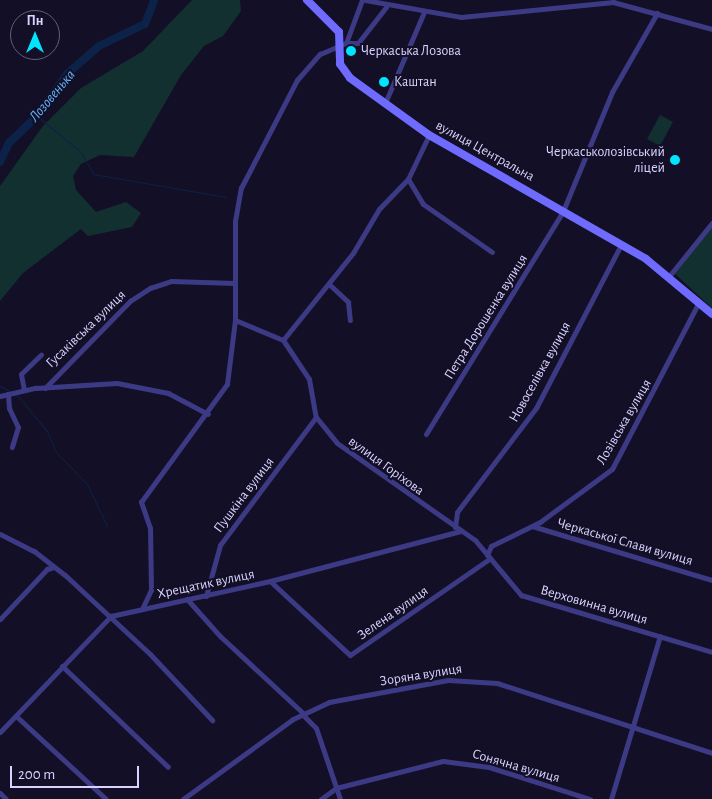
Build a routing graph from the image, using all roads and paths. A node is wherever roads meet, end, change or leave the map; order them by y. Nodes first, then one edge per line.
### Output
1 (307, 0) edge
2 (364, 0) edge
3 (386, 7) junction
4 (424, 12) junction
5 (657, 13) junction
6 (712, 30) edge
7 (343, 44) junction
8 (385, 103) junction
9 (429, 135) junction
10 (408, 179) junction
11 (563, 211) junction
12 (712, 222) edge
13 (621, 245) junction
14 (492, 252) dead end
15 (670, 275) junction
16 (235, 283) junction
17 (330, 285) junction
18 (699, 302) junction
19 (712, 314) edge
20 (235, 320) junction
21 (350, 320) dead end
22 (284, 340) junction
23 (41, 355) dead end
24 (45, 388) junction
25 (24, 390) junction
26 (8, 394) junction
27 (0, 396) edge
28 (208, 414) junction
29 (316, 417) junction
30 (426, 434) dead end
31 (12, 447) dead end
32 (532, 526) junction
33 (455, 527) junction
34 (460, 531) junction
35 (0, 534) edge
36 (474, 540) junction
37 (496, 543) junction
38 (488, 557) junction
39 (55, 567) junction
40 (712, 580) edge
41 (270, 582) junction
42 (206, 596) junction
43 (187, 600) junction
44 (142, 609) junction
45 (111, 616) junction
46 (0, 619) edge
47 (660, 636) junction
48 (712, 652) edge
49 (62, 666) junction
50 (304, 714) junction
51 (16, 716) junction
52 (212, 720) dead end
53 (633, 728) junction
54 (0, 732) edge
55 (712, 753) edge
56 (168, 767) dead end
57 (336, 788) junction
58 (0, 793) edge
59 (103, 798) edge
60 (6, 799) edge
61 (183, 799) edge
62 (321, 799) edge
63 (340, 799) edge
64 (590, 799) edge
65 (611, 799) edge

1 - 7 street, вулиця Центральна
2 - 3 street
2 - 7 street
3 - 4 street
3 - 7 street
4 - 5 street
4 - 8 street
5 - 6 street
5 - 11 street, Петра Дорошенка вулиця
7 - 8 street, вулиця Центральна
7 - 16 street
8 - 9 street, вулиця Центральна
9 - 10 street
9 - 11 street, вулиця Центральна
10 - 14 street
10 - 17 street
11 - 13 street, вулиця Центральна
11 - 30 street, Петра Дорошенка вулиця
12 - 15 street
13 - 15 street, вулиця Центральна
13 - 33 street, Новоселівка вулиця
15 - 18 street, вулиця Центральна
16 - 20 street
16 - 24 street, Гусаківська вулиця
17 - 21 street
17 - 22 street
18 - 19 street, вулиця Центральна
18 - 32 street, Лозівська вулиця
20 - 22 street
20 - 28 street
22 - 29 street
23 - 25 street
24 - 25 street
24 - 28 street
25 - 26 street
26 - 27 street
26 - 31 street
28 - 44 street
29 - 33 street, вулиця Горіхова
29 - 42 street, Пушкіна вулиця
32 - 37 street, Лозівська вулиця
32 - 40 street, Черкаської Слави вулиця
33 - 34 street, вулиця Горіхова
34 - 36 street, вулиця Горіхова
34 - 41 street, Хрещатик вулиця
35 - 39 street
36 - 37 street
36 - 38 street, вулиця Горіхова
37 - 38 street, Лозівська вулиця
38 - 41 street, Зелена вулиця
38 - 47 street, Верховинна вулиця
39 - 45 street
39 - 46 street
41 - 42 street, Хрещатик вулиця
42 - 43 street, Хрещатик вулиця
43 - 44 street, Хрещатик вулиця
43 - 50 street
44 - 45 street, Хрещатик вулиця
45 - 49 street
45 - 52 street
47 - 48 street, Верховинна вулиця
47 - 53 street
49 - 51 street
49 - 56 street
50 - 53 street, Зоряна вулиця
50 - 57 street
50 - 61 street, Зоряна вулиця
51 - 54 street
51 - 59 street
53 - 55 street, Зоряна вулиця
53 - 65 street
57 - 62 street, Сонячна вулиця
57 - 63 street
57 - 64 street, Сонячна вулиця
58 - 60 street

